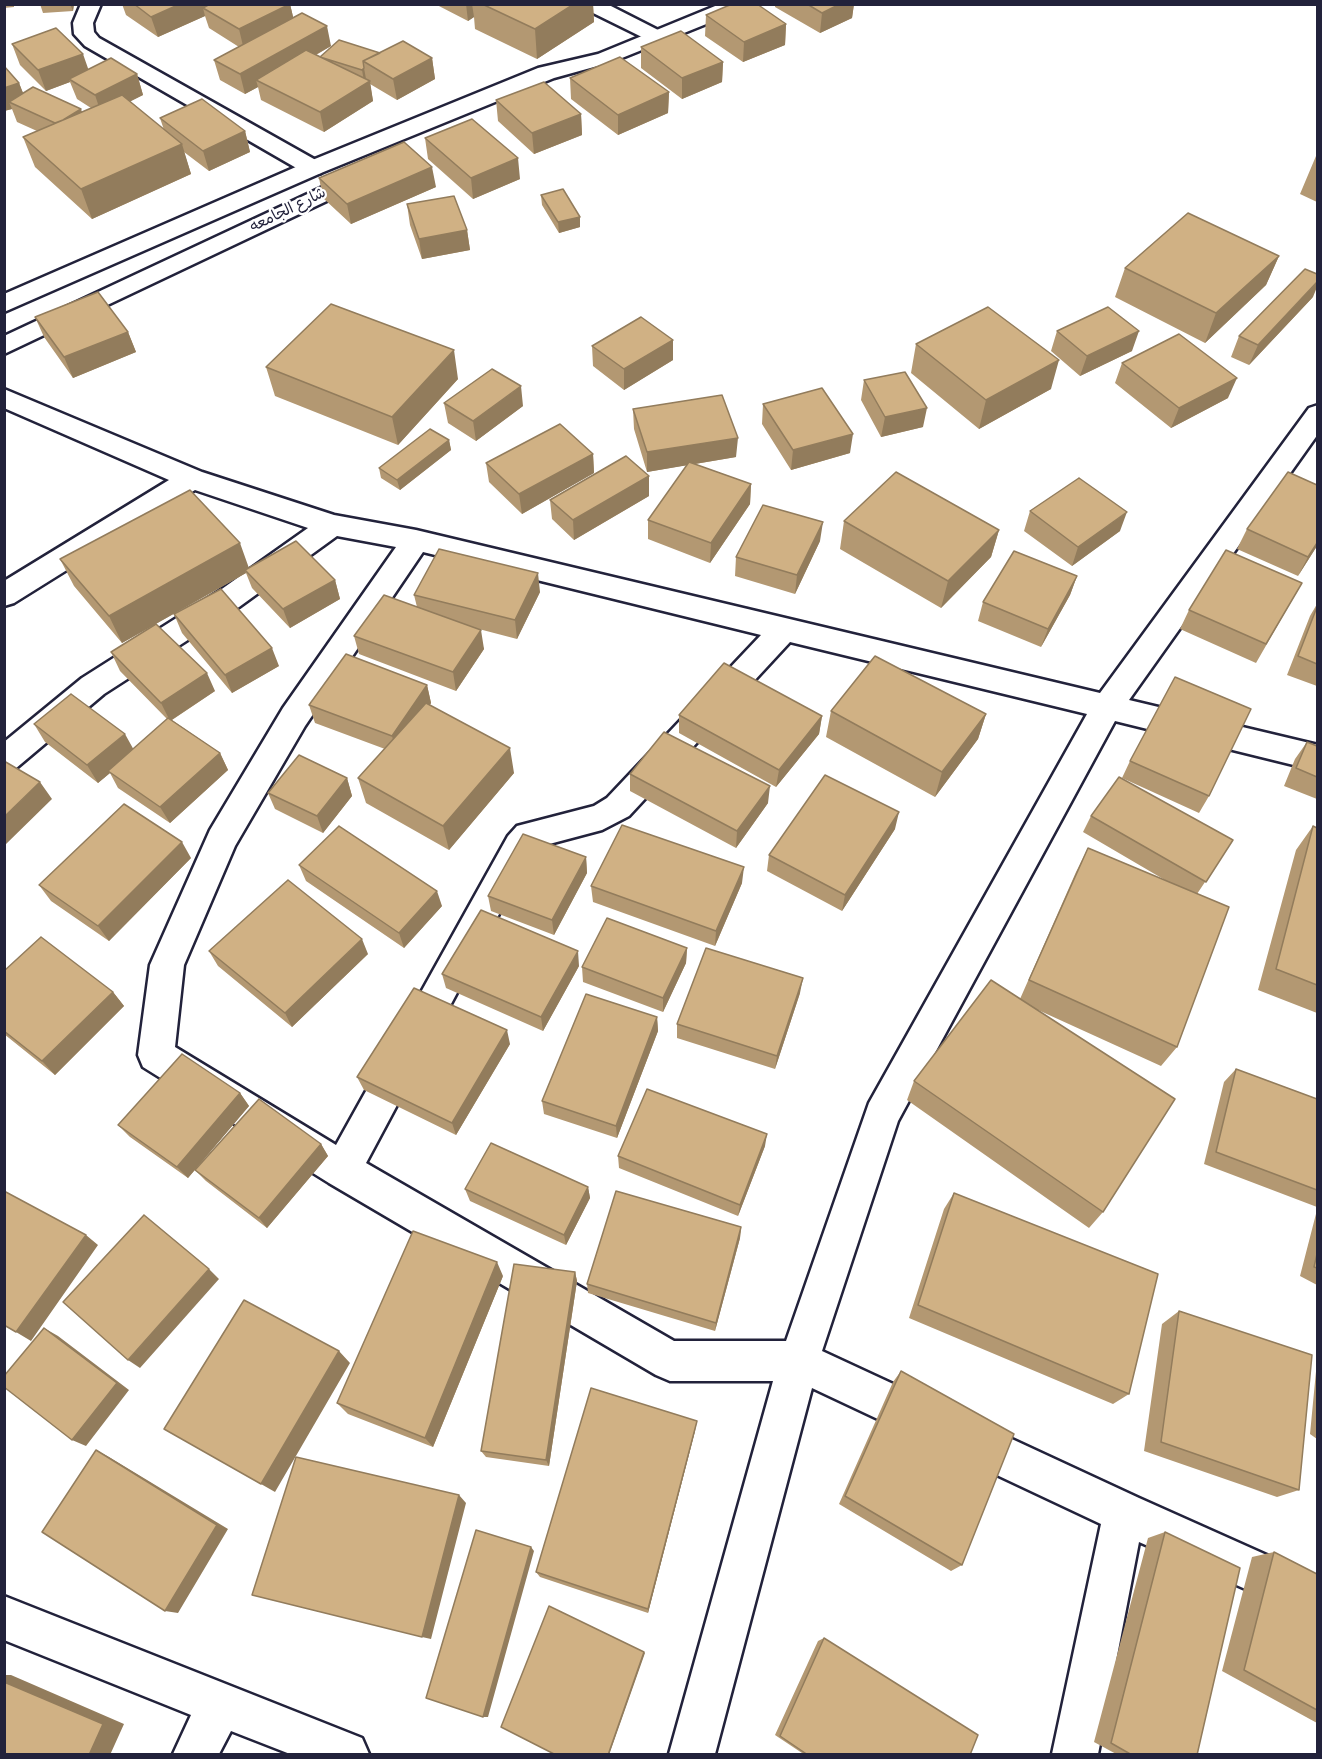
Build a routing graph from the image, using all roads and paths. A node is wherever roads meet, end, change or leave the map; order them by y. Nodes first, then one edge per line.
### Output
1 (91, 4) edge
2 (590, 4) edge
3 (739, 4) edge
4 (657, 37) junction
5 (604, 58) junction
6 (435, 142) edge
7 (382, 166) edge
8 (313, 168) junction
9 (4, 304) edge
10 (4, 346) edge
11 (4, 398) edge
12 (1317, 414) edge
13 (192, 478) junction
14 (332, 525) junction
15 (416, 540) junction
16 (4, 595) edge
17 (784, 629) junction
18 (1107, 707) junction
19 (10, 748) edge
20 (1317, 758) edge
21 (342, 1170) junction
22 (799, 1361) junction
23 (1124, 1513) junction
24 (1317, 1600) edge
25 (4, 1618) edge
26 (220, 1704) junction
27 (196, 1755) edge
28 (346, 1755) edge
29 (692, 1755) edge
30 (1075, 1755) edge

1 - 8 street
2 - 4 street
3 - 4 street, شارع الجامعه
4 - 5 street, شارع الجامعه
5 - 6 street, شارع الجامعه
5 - 8 street, شارع الجامعه
7 - 10 street, شارع الجامعه
8 - 9 street, شارع الجامعه
11 - 13 street
12 - 18 street
13 - 14 street
13 - 16 street
14 - 15 street
14 - 19 street
15 - 17 street
15 - 21 street
17 - 18 street
17 - 21 street
18 - 20 street
18 - 22 street
21 - 22 street
22 - 23 street
22 - 29 street
23 - 24 street
23 - 30 street
25 - 26 street
26 - 27 street
26 - 28 street

